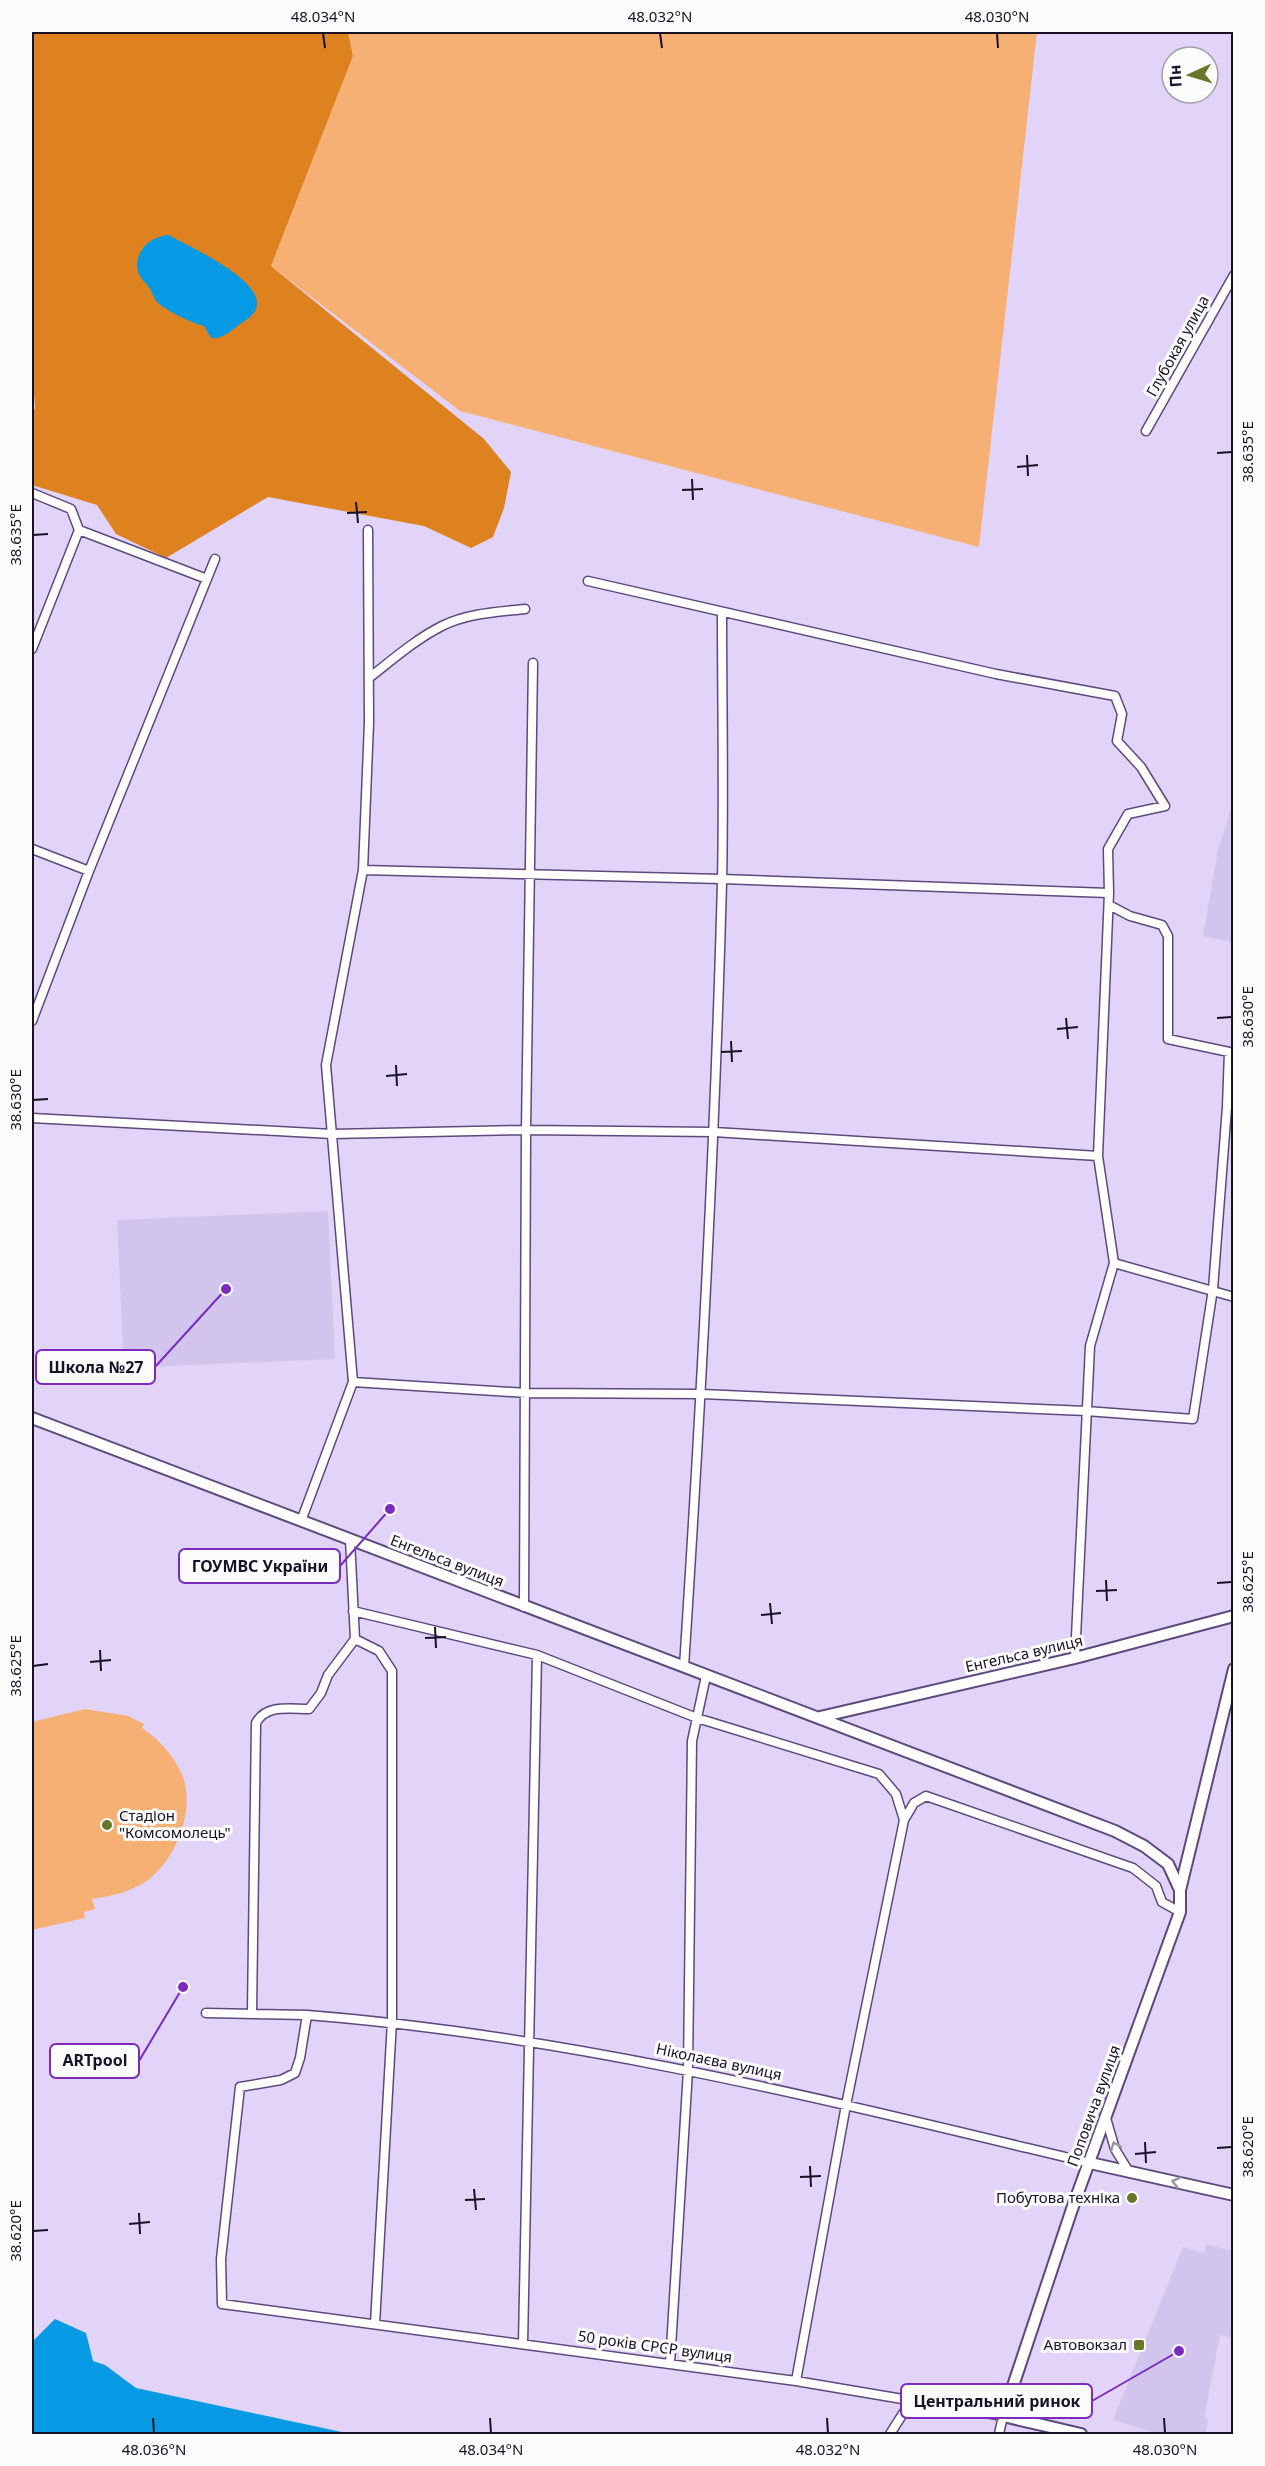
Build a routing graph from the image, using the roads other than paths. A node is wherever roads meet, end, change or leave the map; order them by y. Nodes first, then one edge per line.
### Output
1 (1233, 275) edge
2 (1146, 430) dead end
3 (32, 493) edge
4 (79, 530) junction
5 (368, 530) dead end
6 (215, 559) dead end
7 (207, 579) junction
8 (588, 581) dead end
9 (525, 609) dead end
10 (722, 612) junction
11 (32, 650) edge
12 (533, 663) dead end
13 (369, 678) junction
14 (32, 849) edge
15 (89, 870) junction
16 (363, 870) junction
17 (531, 874) junction
18 (722, 879) junction
19 (1109, 893) junction
20 (1109, 905) junction
21 (32, 1021) edge
22 (32, 1118) edge
23 (526, 1130) junction
24 (714, 1132) junction
25 (332, 1134) junction
26 (1098, 1156) junction
27 (1114, 1263) junction
28 (1213, 1289) junction
29 (1233, 1297) edge
30 (353, 1382) junction
31 (526, 1393) junction
32 (702, 1394) junction
33 (1086, 1411) junction
34 (32, 1418) edge
35 (301, 1521) junction
36 (350, 1539) junction
37 (524, 1606) junction
38 (353, 1611) junction
39 (1233, 1616) edge
40 (355, 1639) junction
41 (537, 1655) junction
42 (1075, 1658) junction
43 (684, 1667) junction
44 (1233, 1669) edge
45 (706, 1676) junction
46 (820, 1717) junction
47 (697, 1718) junction
48 (904, 1820) junction
49 (1180, 1890) junction
50 (1180, 1912) junction
51 (252, 2012) junction
52 (206, 2013) dead end
53 (307, 2014) junction
54 (392, 2021) junction
55 (530, 2040) junction
56 (688, 2070) junction
57 (846, 2105) junction
58 (1106, 2118) junction
59 (1090, 2163) junction
60 (1129, 2172) junction
61 (1233, 2195) edge
62 (375, 2324) junction
63 (523, 2344) junction
64 (670, 2364) junction
65 (796, 2381) junction
66 (911, 2401) junction
67 (1003, 2416) junction
68 (890, 2434) edge
69 (999, 2434) edge
70 (1081, 2434) edge

1 - 2 street, Глубокая улица
3 - 4 street
4 - 7 street
4 - 11 street
5 - 13 street
6 - 7 street
7 - 15 street
8 - 10 street
9 - 13 street
10 - 18 street
10 - 19 street
12 - 17 street
13 - 16 street
14 - 15 street
15 - 21 street
16 - 17 street
16 - 25 street
17 - 18 street
17 - 23 street
18 - 19 street
18 - 24 street
19 - 20 street
20 - 26 street
20 - 28 street
22 - 25 street
23 - 24 street
23 - 25 street
23 - 31 street
24 - 26 street
24 - 32 street
25 - 30 street
26 - 27 street
27 - 28 street
27 - 33 street
28 - 29 street
28 - 33 street
30 - 31 street
30 - 35 street
31 - 32 street
31 - 37 street
32 - 33 street
32 - 43 street
33 - 42 street
34 - 35 street, Енгельса вулиця
35 - 36 street, Енгельса вулиця
36 - 37 street, Енгельса вулиця
36 - 38 street
37 - 43 street, Енгельса вулиця
38 - 40 street
38 - 41 street
39 - 42 street, Енгельса вулиця
40 - 51 street
40 - 54 street
41 - 47 street
41 - 55 street
42 - 46 street, Енгельса вулиця
43 - 45 street, Енгельса вулиця
44 - 49 street
45 - 46 street, Енгельса вулиця
45 - 47 street
46 - 49 street, Енгельса вулиця
47 - 48 street
47 - 56 street
48 - 50 street
48 - 57 street
49 - 50 street, Поповича вулиця
50 - 58 street, Поповича вулиця
51 - 52 street, Ніколаєва вулиця
51 - 53 street, Ніколаєва вулиця
53 - 54 street, Ніколаєва вулиця
53 - 62 street, 50 років СРСР вулиця
54 - 55 street, Ніколаєва вулиця
54 - 62 street
55 - 56 street, Ніколаєва вулиця
55 - 63 street
56 - 57 street, Ніколаєва вулиця
56 - 64 street
57 - 59 street, Ніколаєва вулиця
57 - 65 street
58 - 59 street, Поповича вулиця
60 -> 58 street
59 - 60 street, Ніколаєва вулиця
59 - 67 street, Поповича вулиця
61 -> 60 street, Ніколаєва вулиця
62 - 63 street, 50 років СРСР вулиця
63 - 64 street, 50 років СРСР вулиця
64 - 65 street, 50 років СРСР вулиця
65 - 66 street, 50 років СРСР вулиця
66 - 67 street, 50 років СРСР вулиця
66 - 68 street
67 - 69 street, Поповича вулиця
67 - 70 street, 50 років СРСР вулиця

